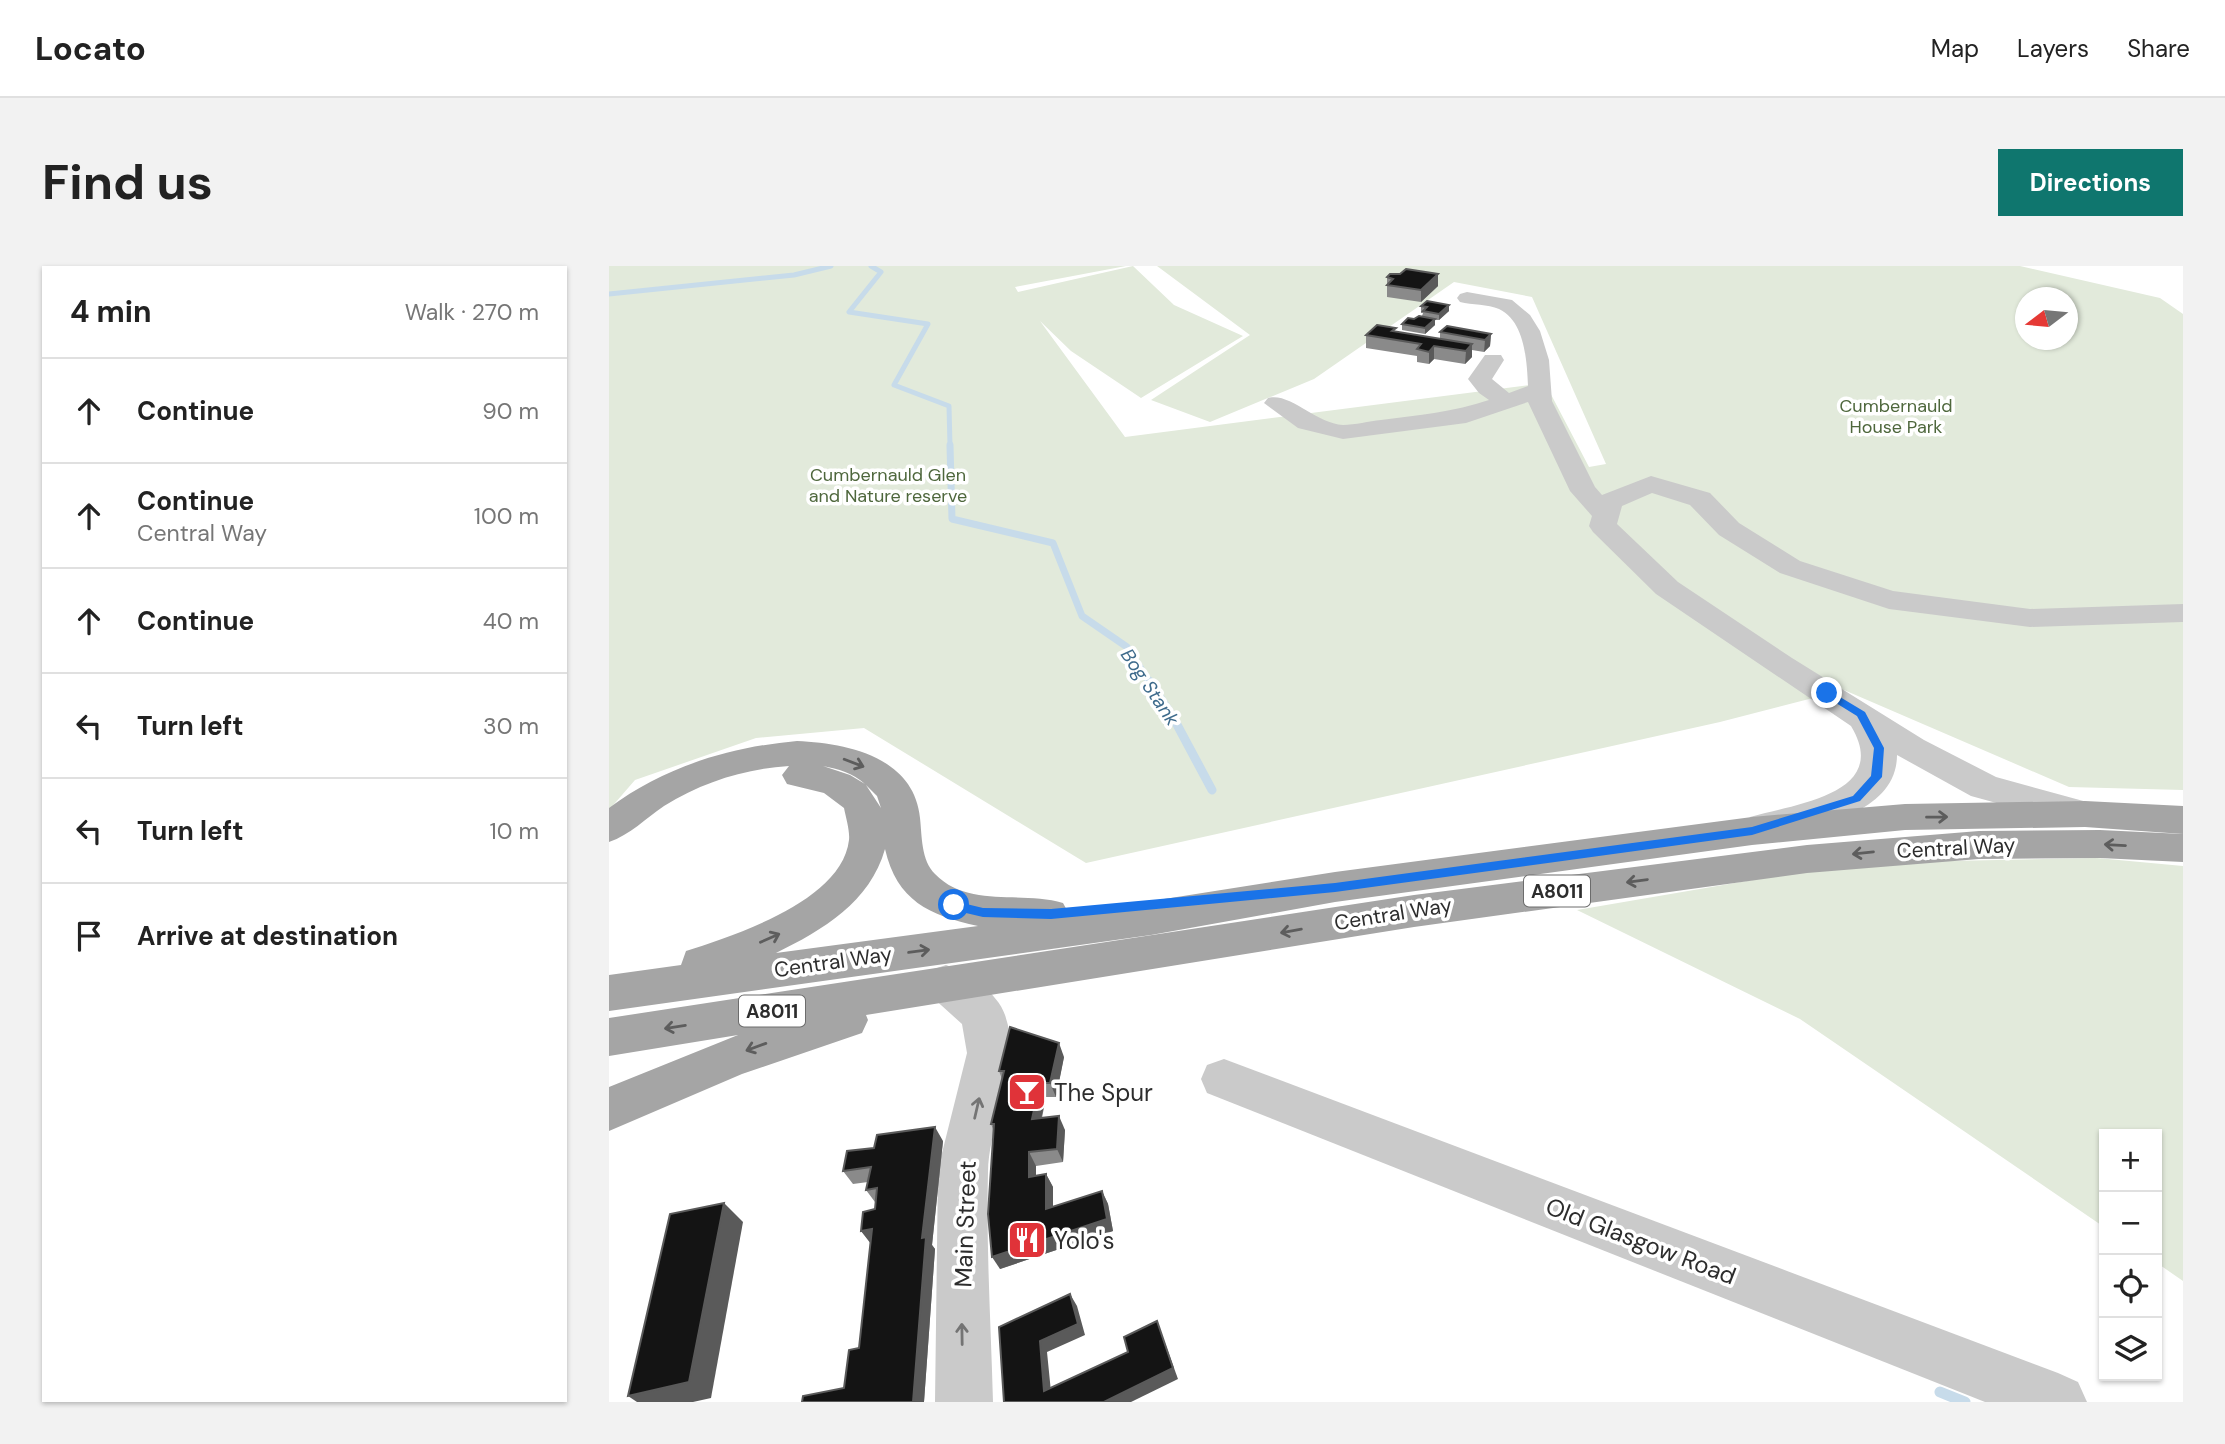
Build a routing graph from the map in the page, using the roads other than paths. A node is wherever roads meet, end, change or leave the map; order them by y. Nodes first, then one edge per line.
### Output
1 (1467, 298) dead end
2 (1493, 360) dead end
3 (1539, 390) junction
4 (1506, 401) junction
5 (1276, 403) dead end
6 (1606, 514) junction
7 (2183, 613) edge
8 (1861, 714) junction
9 (2085, 814) junction
10 (2183, 820) edge
11 (609, 828) edge
12 (1752, 831) junction
13 (2183, 848) edge
14 (609, 849) edge
15 (1335, 887) junction
16 (609, 977) edge
17 (941, 984) junction
18 (609, 993) edge
19 (609, 1037) edge
20 (1224, 1079) dead end
21 (609, 1110) edge
22 (964, 1402) edge
23 (2058, 1402) edge

1 - 3 street
2 - 4 street
3 - 4 street
3 - 6 street
4 - 5 street
6 - 7 street
6 - 8 street
8 - 9 street
8 - 12 street
9 - 10 main road, Central Way / A8011
12 -> 9 main road, Central Way / A8011
11 -> 15 main road
12 - 15 main road, Central Way / A8011
13 -> 17 main road, Central Way / A8011
16 -> 14 main road
18 -> 15 main road, Central Way / A8011
17 -> 19 main road, Central Way / A8011
17 -> 21 main road
22 -> 17 street, Main Street
20 - 23 street, Old Glasgow Road

